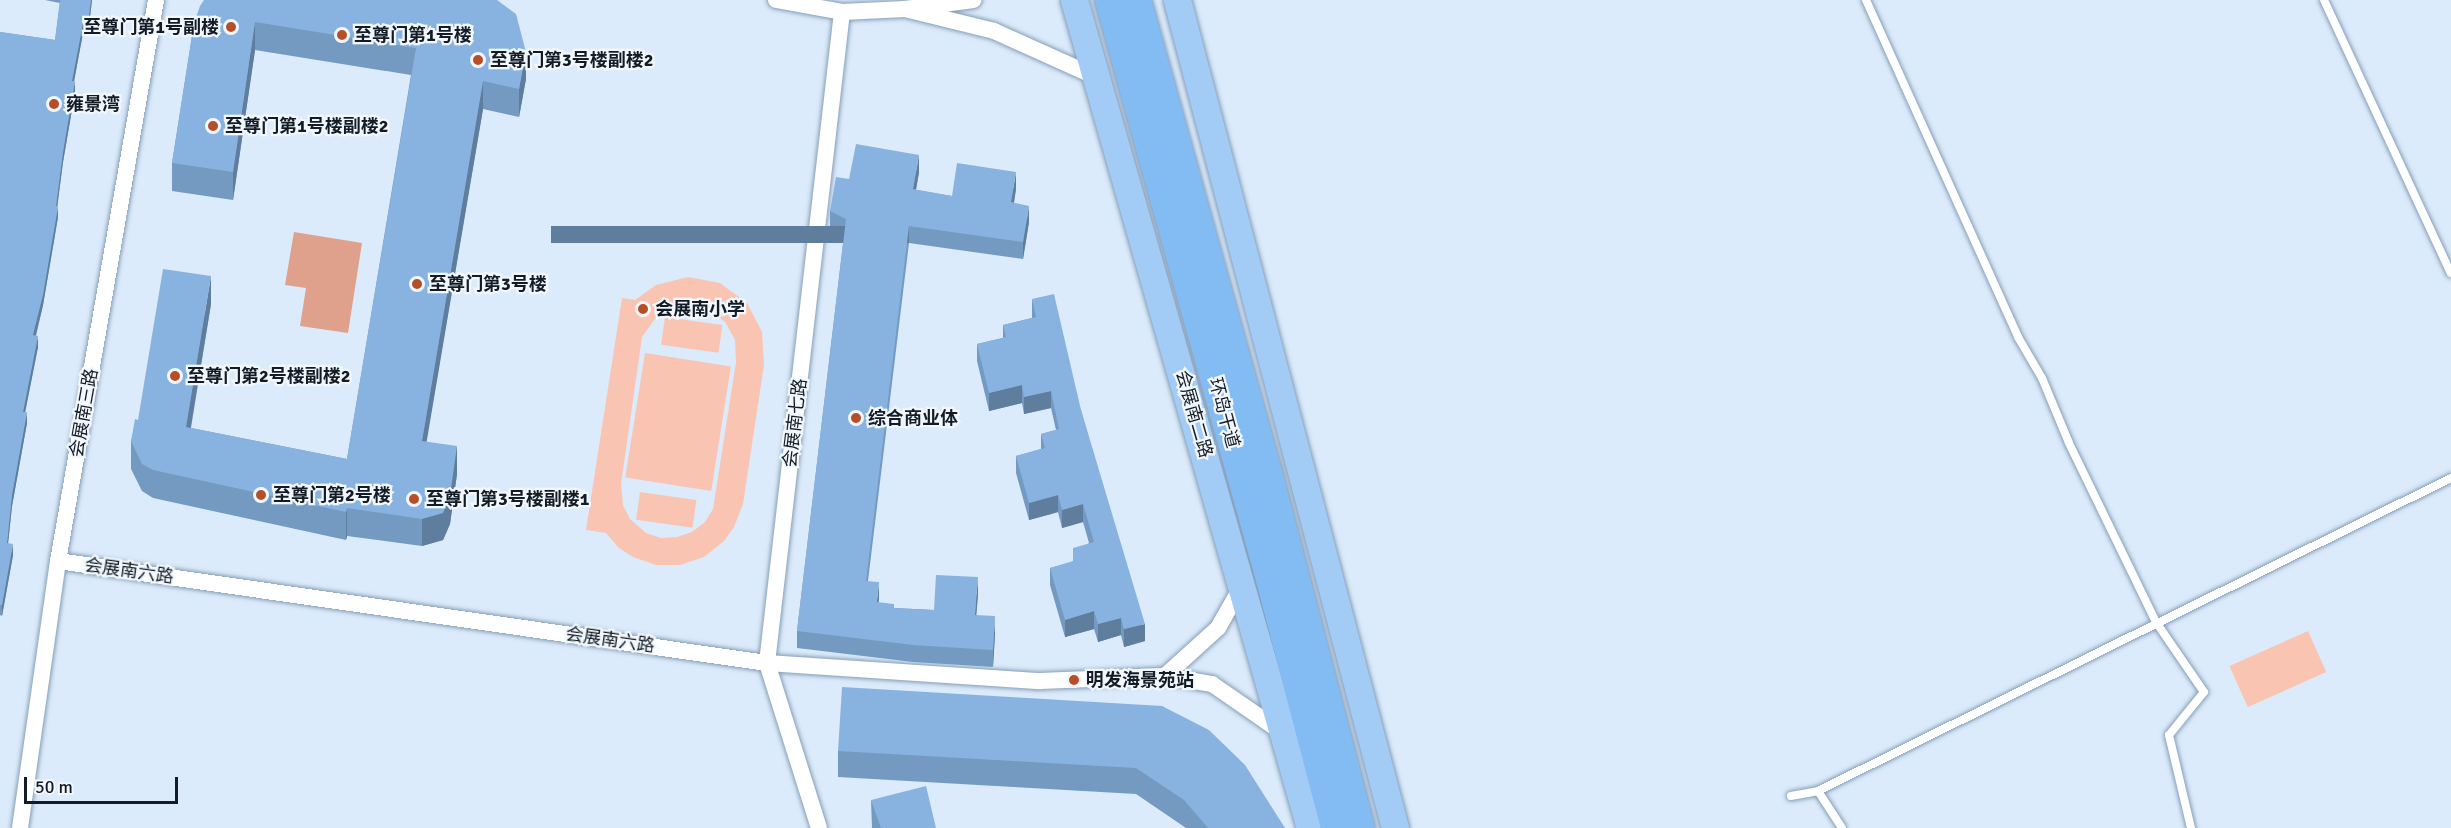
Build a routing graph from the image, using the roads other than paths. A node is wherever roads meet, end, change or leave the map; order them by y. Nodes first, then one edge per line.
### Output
1 (156, 0) edge
2 (776, 0) edge
3 (973, 0) edge
4 (1074, 0) edge
5 (1109, 0) edge
6 (1137, 0) edge
7 (1178, 0) edge
8 (1866, 0) edge
9 (2324, 0) edge
10 (905, 9) junction
11 (842, 12) junction
12 (1094, 76) junction
13 (2451, 273) edge
14 (2451, 478) edge
15 (58, 561) junction
16 (1242, 586) junction
17 (2156, 622) junction
18 (767, 663) junction
19 (1165, 676) junction
20 (1284, 734) junction
21 (1818, 791) junction
22 (1791, 796) dead end
23 (20, 828) edge
24 (819, 828) edge
25 (1310, 828) edge
26 (1335, 828) edge
27 (1361, 828) edge
28 (1395, 828) edge
29 (1842, 828) edge
30 (2191, 828) edge

1 - 15 street, 会展南三路
2 - 11 street
3 - 10 street
4 - 12 main road, 会展南二路
5 - 26 highway, 环岛干道
6 - 27 highway, 环岛干道
7 - 28 main road
8 - 17 lane
9 - 13 lane
10 - 11 street
10 - 12 street
11 - 18 street, 会展南七路
12 - 16 main road, 会展南二路
14 - 17 lane
15 - 18 street, 会展南六路
15 - 23 street, 会展南三路
16 - 19 street
16 - 20 main road, 会展南二路
17 - 21 lane
17 - 30 lane
18 - 19 street, 会展南六路
18 - 24 street, 会展南七路
19 - 20 street, 会展南六路
20 - 25 main road, 会展南二路
21 - 22 lane
21 - 29 lane

